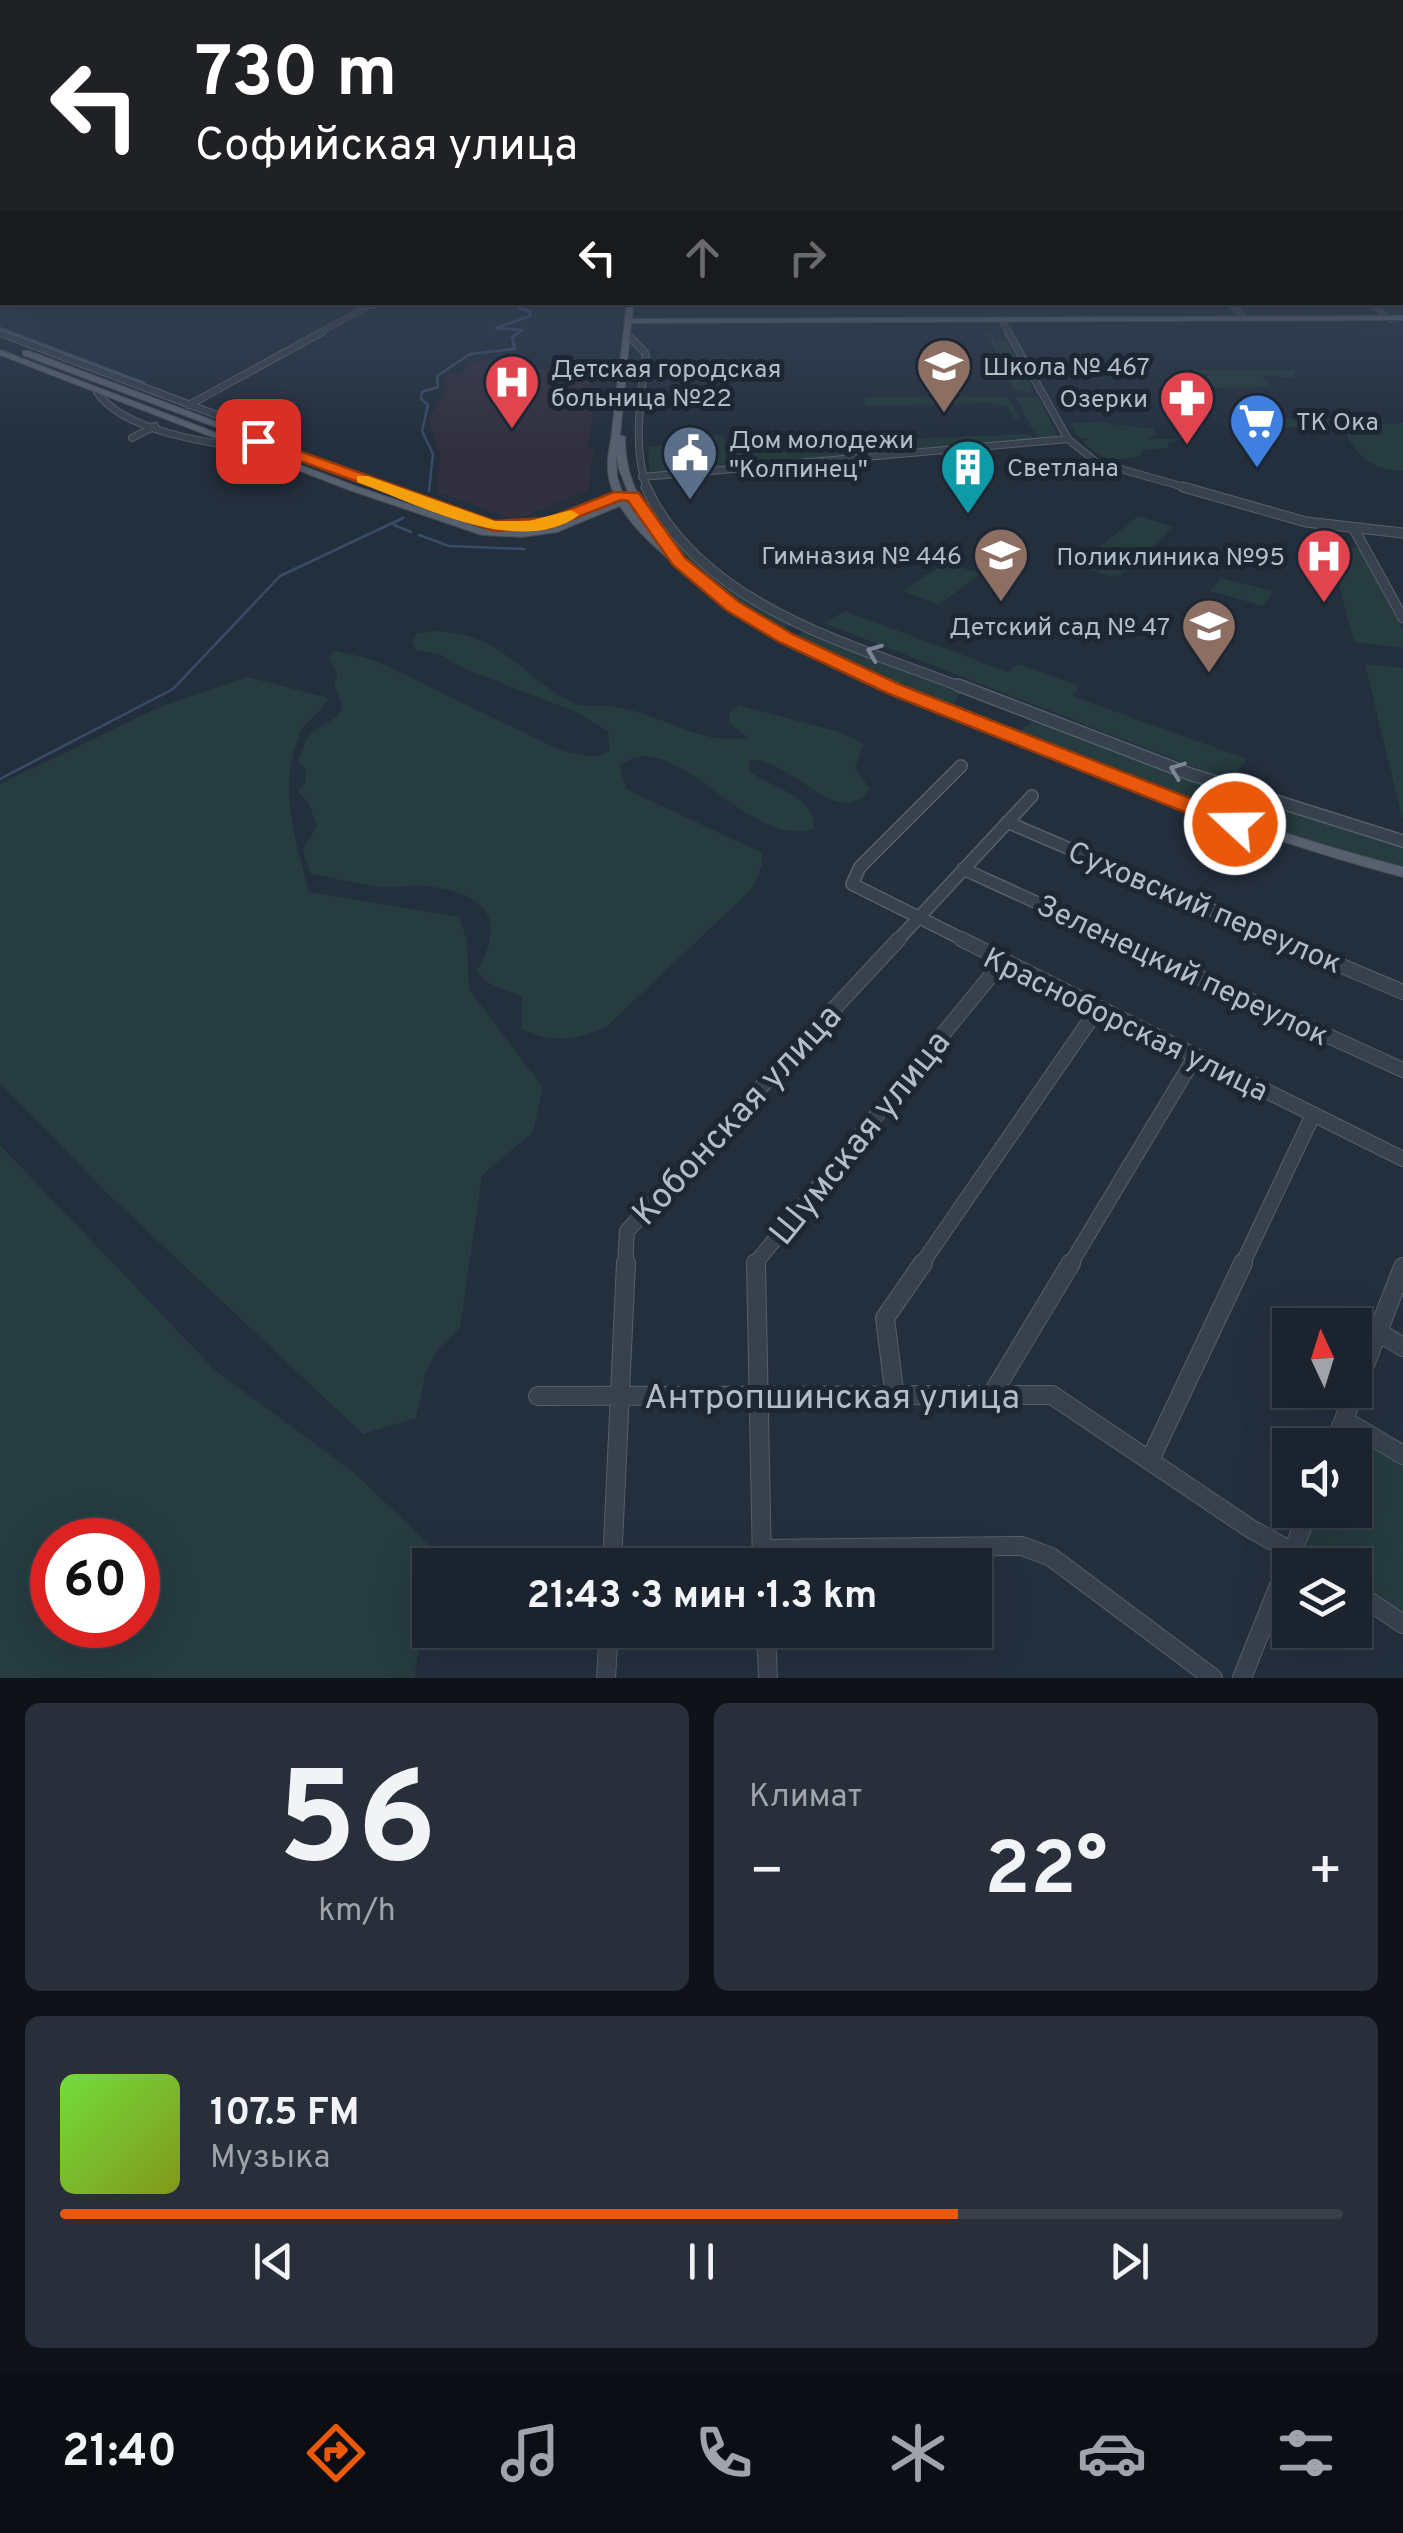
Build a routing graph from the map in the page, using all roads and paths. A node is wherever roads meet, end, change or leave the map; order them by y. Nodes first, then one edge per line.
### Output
1 (374, 305) edge
2 (633, 305) edge
3 (1232, 305) edge
4 (1372, 305) edge
5 (1245, 318) junction
6 (1390, 319) junction
7 (1403, 319) edge
8 (1001, 320) junction
9 (632, 321) junction
10 (0, 333) edge
11 (632, 339) junction
12 (0, 344) edge
13 (0, 352) edge
14 (69, 369) junction
15 (49, 372) junction
16 (111, 386) junction
17 (151, 390) junction
18 (97, 392) junction
19 (623, 392) junction
20 (189, 405) junction
21 (155, 426) junction
22 (132, 438) dead end
23 (1068, 440) junction
24 (258, 441) junction
25 (246, 448) junction
26 (620, 448) junction
27 (640, 458) junction
28 (642, 477) junction
29 (376, 484) junction
30 (355, 490) junction
31 (625, 498) junction
32 (586, 518) junction
33 (637, 524) junction
34 (670, 526) junction
35 (1354, 530) junction
36 (1403, 532) edge
37 (664, 541) junction
38 (679, 562) junction
39 (1403, 618) edge
40 (811, 626) junction
41 (786, 638) junction
42 (961, 766) dead end
43 (1032, 796) dead end
44 (1007, 822) junction
45 (1403, 841) edge
46 (964, 869) junction
47 (1403, 872) edge
48 (916, 919) junction
49 (1002, 962) junction
50 (1403, 992) edge
51 (1096, 1010) junction
52 (1195, 1057) junction
53 (1403, 1070) edge
54 (1312, 1117) junction
55 (1403, 1159) edge
56 (1403, 1267) edge
57 (1378, 1332) junction
58 (1403, 1347) edge
59 (538, 1396) dead end
60 (620, 1396) junction
61 (990, 1396) junction
62 (757, 1398) junction
63 (895, 1398) junction
64 (1344, 1420) junction
65 (1341, 1428) edge
66 (1403, 1455) edge
67 (1150, 1460) junction
68 (613, 1548) edge
69 (762, 1548) edge
70 (975, 1548) edge
71 (1290, 1548) edge
72 (1372, 1603) edge
73 (1272, 1604) edge
74 (1403, 1624) edge
75 (607, 1648) edge
76 (767, 1648) edge
77 (606, 1678) edge
78 (768, 1678) edge
79 (1213, 1678) edge
80 (1242, 1678) edge

1 - 20 street
2 - 9 main road
3 - 5 street
4 - 6 street
5 - 6 main road
5 - 8 main road
6 - 7 main road
6 - 8 main road
8 - 9 main road
8 - 23 street
9 - 11 main road
9 - 19 main road
10 - 17 street
11 - 19 main road
11 - 27 street
12 - 14 main road
13 - 15 main road
14 - 15 main road
14 - 16 main road
15 - 18 main road
16 - 17 street
16 - 24 main road
17 - 20 street
18 - 21 street
18 - 25 main road
19 - 26 main road
19 - 31 main road
20 - 24 street
21 - 22 street
21 - 25 street
23 - 28 street
23 - 35 street
24 - 29 main road
25 - 30 main road
26 - 27 street
26 - 31 main road
27 - 28 street
28 - 34 street
29 - 30 main road
29 - 31 main road
30 - 32 main road
31 - 32 main road
31 - 33 main road
31 - 37 main road
32 - 33 main road
33 - 38 main road
34 - 37 street
34 - 40 street
35 - 36 street
35 - 39 street
37 - 38 main road
38 - 41 main road
40 - 41 street
45 -> 40 street
41 - 47 main road
42 - 48 street, Красноборская улица
43 - 44 street, Кобонская улица
44 - 46 street, Кобонская улица
44 - 50 street, Суховский переулок
46 - 48 street, Кобонская улица
46 - 53 street, Зеленецкий переулок
48 - 49 street, Красноборская улица
48 - 60 street, Кобонская улица
49 - 51 street, Красноборская улица
49 - 62 street, Шумская улица
51 - 52 street, Красноборская улица
51 - 63 street
52 - 54 street, Красноборская улица
52 - 61 street
54 - 55 street, Красноборская улица
54 - 67 street
56 - 57 street
57 - 58 street
57 - 64 street
59 - 60 street, Антропшинская улица
60 - 62 street, Антропшинская улица
60 - 68 street, Кобонская улица
61 - 63 street, Антропшинская улица
61 - 67 street, Антропшинская улица
62 - 63 street, Антропшинская улица
62 - 69 street, Шумская улица
64 - 65 street
64 - 66 street
67 - 71 street, Антропшинская улица
70 - 79 street
72 - 74 street
73 - 80 street
75 - 77 street
76 - 78 street

